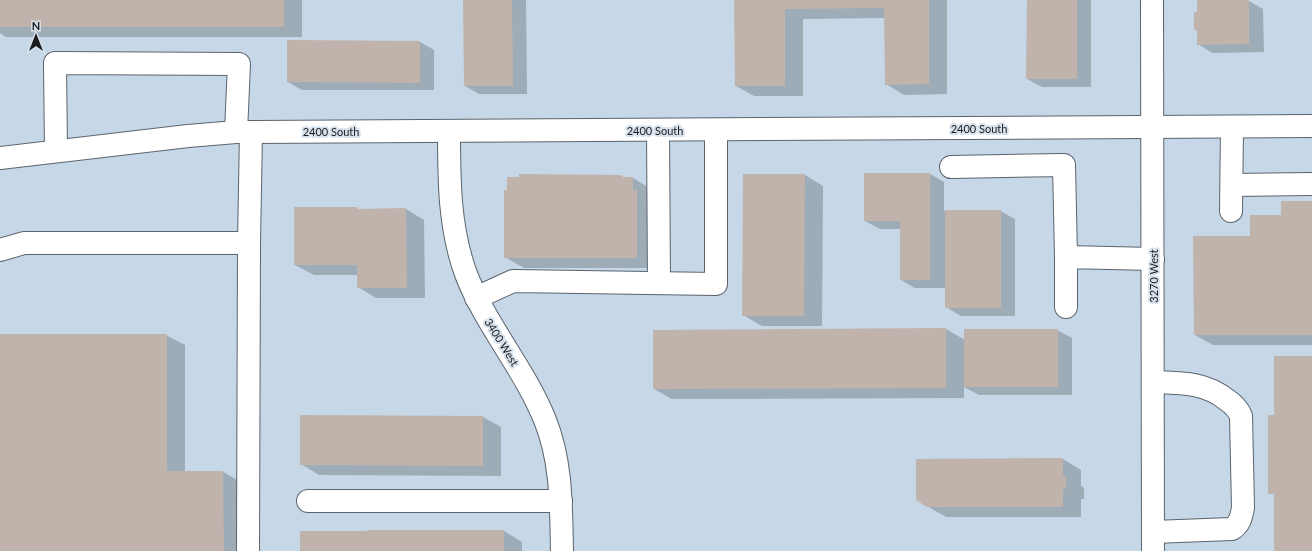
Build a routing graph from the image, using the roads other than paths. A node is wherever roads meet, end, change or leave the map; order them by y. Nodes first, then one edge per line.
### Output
1 (1152, 0) edge
2 (1312, 126) edge
3 (1232, 127) junction
4 (1153, 128) junction
5 (658, 130) junction
6 (716, 130) junction
7 (449, 131) junction
8 (244, 132) junction
9 (56, 151) junction
10 (0, 158) edge
11 (951, 167) dead end
12 (1312, 184) edge
13 (1232, 185) junction
14 (1231, 211) dead end
15 (249, 243) junction
16 (0, 250) edge
17 (1066, 257) junction
18 (1153, 259) junction
19 (659, 283) junction
20 (476, 298) junction
21 (1066, 307) dead end
22 (1153, 382) junction
23 (308, 501) dead end
24 (561, 501) junction
25 (1154, 541) edge
26 (248, 551) edge
27 (562, 551) edge

1 - 4 street, 3270 West
2 - 3 street, 2400 South
3 - 4 street, 2400 South
3 - 13 street
4 - 6 street, 2400 South
4 - 18 street, 3270 West
5 - 6 street, 2400 South
5 - 7 street, 2400 South
5 - 19 street
6 - 19 street
7 - 8 street, 2400 South
7 - 20 street, 3400 West
8 - 9 street, 2400 South
8 - 9 street
8 - 15 street
9 - 10 street, 2400 South
11 - 17 street
12 - 13 street
13 - 14 street
15 - 16 street
15 - 26 street
17 - 18 street
17 - 21 street
18 - 22 street, 3270 West
19 - 20 street
20 - 24 street, 3400 West
22 - 25 street, 3270 West
22 - 25 street
23 - 24 street
24 - 27 street, 3400 West

